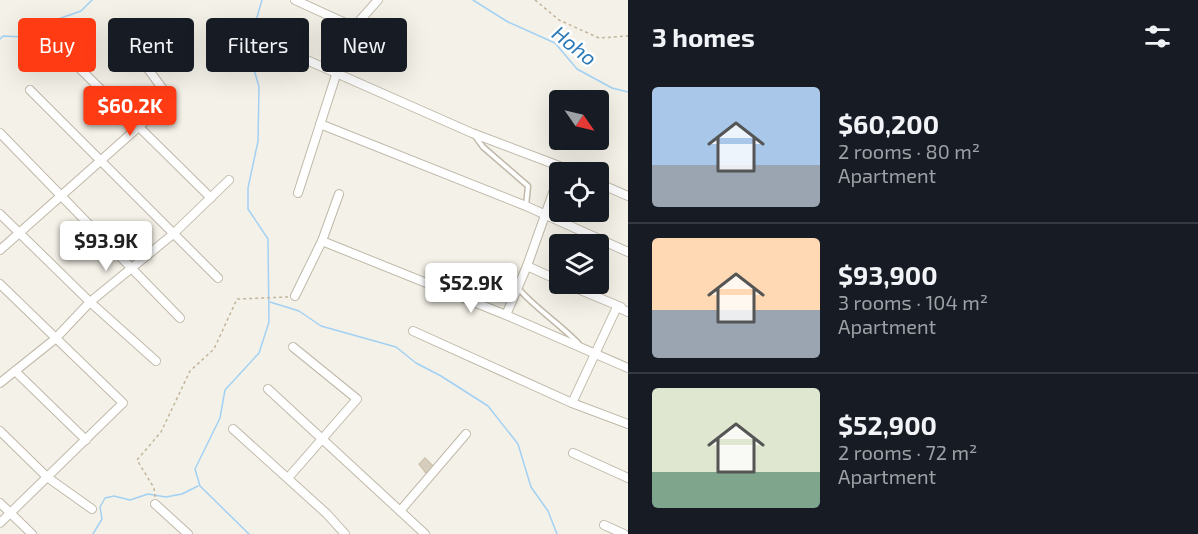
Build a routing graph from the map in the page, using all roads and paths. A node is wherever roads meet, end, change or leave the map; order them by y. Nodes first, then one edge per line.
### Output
1 (295, 0) edge
2 (378, 0) edge
3 (536, 0) edge
4 (334, 18) edge
5 (362, 18) edge
6 (628, 36) edge
7 (83, 72) edge
8 (150, 72) edge
9 (337, 72) joint
10 (30, 90) dead end
11 (320, 124) junction
12 (138, 127) junction
13 (0, 133) edge
14 (472, 133) junction
15 (99, 162) junction
16 (549, 166) edge
17 (229, 180) dead end
18 (609, 188) edge
19 (298, 193) dead end
20 (339, 194) dead end
21 (628, 196) edge
22 (60, 197) junction
23 (211, 198) junction
24 (549, 200) edge
25 (526, 206) junction
26 (0, 214) edge
27 (543, 216) junction
28 (20, 233) junction
29 (172, 235) junction
30 (322, 241) junction
31 (0, 250) edge
32 (628, 252) edge
33 (527, 266) junction
34 (130, 267) junction
35 (549, 275) edge
36 (218, 278) dead end
37 (0, 284) edge
38 (518, 288) junction
39 (588, 294) edge
40 (295, 296) joint
41 (90, 302) junction
42 (617, 307) junction
43 (628, 310) edge
44 (506, 315) junction
45 (180, 318) dead end
46 (413, 331) dead end
47 (55, 339) junction
48 (293, 347) dead end
49 (582, 348) junction
50 (597, 355) junction
51 (156, 361) dead end
52 (628, 368) edge
53 (15, 371) junction
54 (0, 384) edge
55 (268, 389) dead end
56 (572, 403) junction
57 (628, 424) edge
58 (233, 429) dead end
59 (0, 431) edge
60 (466, 434) dead end
61 (325, 439) junction
62 (86, 440) junction
63 (573, 453) dead end
64 (47, 477) junction
65 (288, 478) junction
66 (628, 478) edge
67 (0, 503) edge
68 (155, 504) joint
69 (92, 508) dead end
70 (400, 511) junction
71 (10, 513) junction
72 (0, 523) edge
73 (604, 525) dead end
74 (32, 534) edge
75 (188, 534) edge
76 (345, 534) edge
77 (425, 534) edge
78 (624, 534) edge

1 - 4 street
2 - 5 street
3 - 6 path
7 - 12 street
8 - 12 street
9 - 11 street
9 - 14 street
10 - 15 street
11 - 19 street
11 - 25 street
12 - 15 street
12 - 23 street
13 - 22 street
14 - 16 street
14 - 25 lane
15 - 22 street
15 - 29 street
17 - 23 street
18 - 21 street
20 - 30 street
22 - 28 street
22 - 34 street
23 - 29 street
24 - 27 street
25 - 27 street
26 - 28 street
27 - 32 street
27 - 33 street
28 - 31 street
28 - 41 street
29 - 34 street
29 - 36 street
30 - 40 street
30 - 44 street
33 - 35 street
33 - 38 street
34 - 41 street
34 - 45 street
37 - 47 street
38 - 44 street
38 - 49 lane
39 - 42 street
40 - 68 path
41 - 47 street
41 - 51 street
42 - 43 street
42 - 50 street
44 - 49 street
46 - 56 street
47 - 53 street
47 - 62 street
48 - 61 street
49 - 50 street
50 - 52 street
50 - 56 street
53 - 54 street
53 - 62 street
55 - 61 street
56 - 57 street
58 - 65 street
59 - 64 street
60 - 70 street
61 - 65 street
61 - 70 street
62 - 64 street
63 - 66 street
64 - 69 street
64 - 71 street
65 - 76 street
67 - 71 street
68 - 75 street
70 - 77 street
71 - 72 street
71 - 74 street
73 - 78 street

